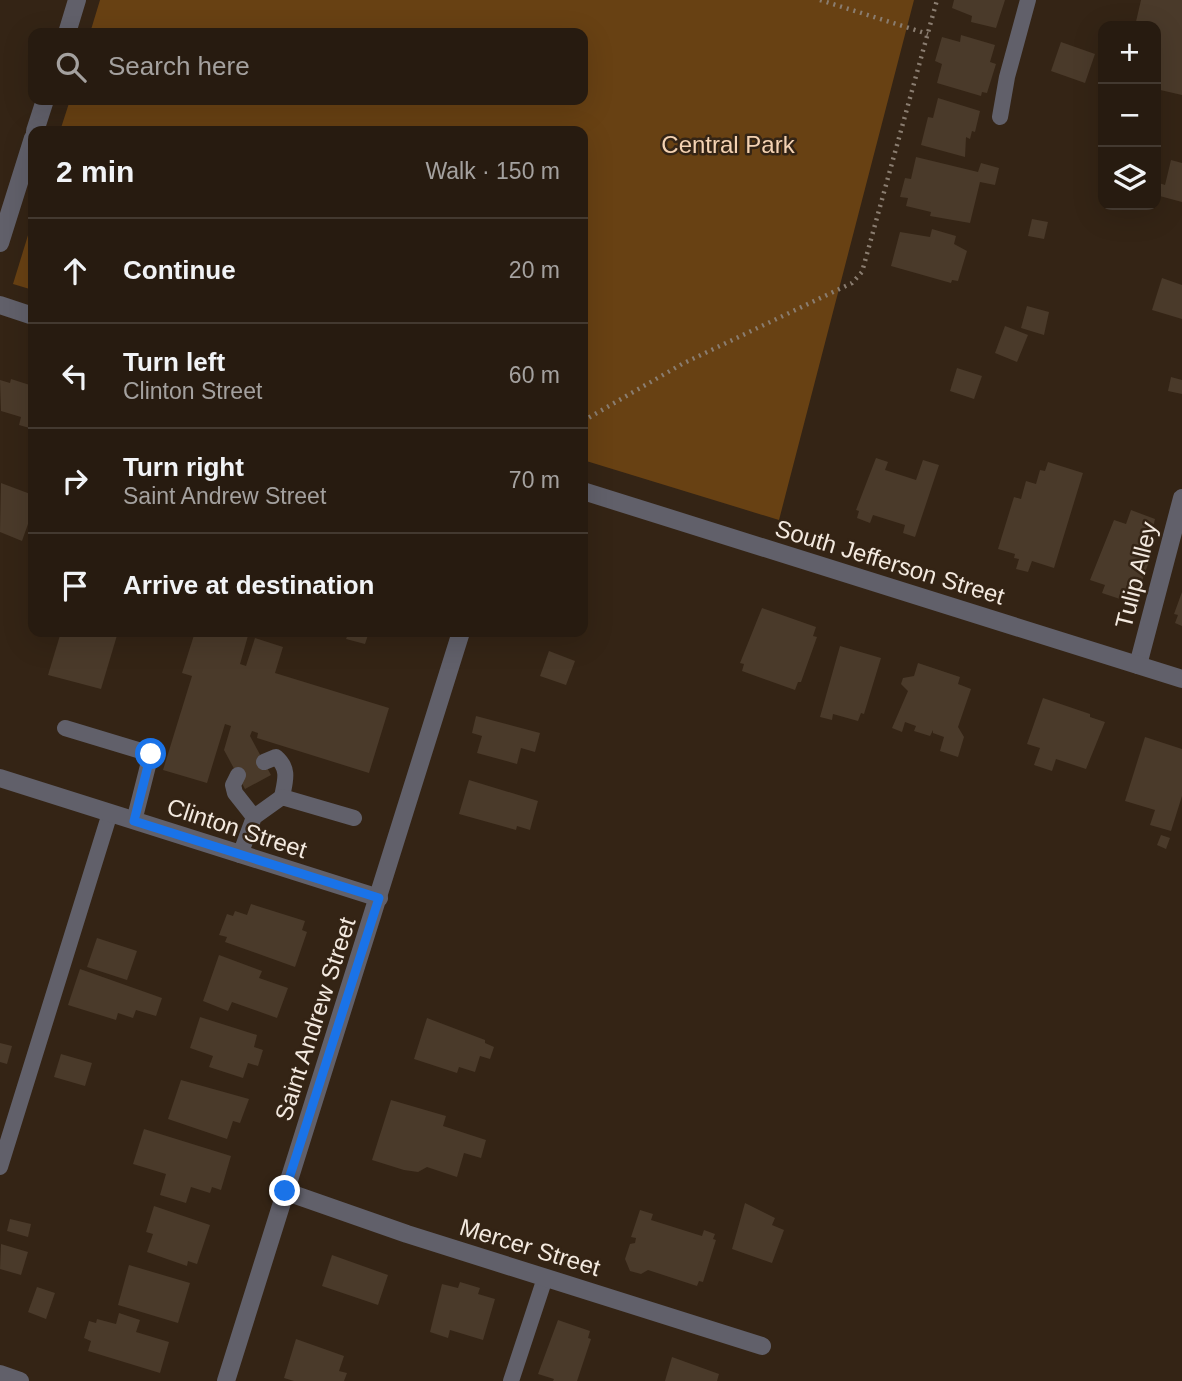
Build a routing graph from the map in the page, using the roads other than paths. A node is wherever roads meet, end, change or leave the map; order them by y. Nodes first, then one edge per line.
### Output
1 (77, 0) edge
2 (1028, 0) edge
3 (69, 28) edge
4 (44, 105) edge
5 (1000, 117) dead end
6 (38, 126) edge
7 (28, 154) edge
8 (0, 243) edge
9 (0, 305) edge
10 (28, 314) edge
11 (588, 493) edge
12 (1182, 498) edge
13 (459, 637) edge
14 (1139, 665) junction
15 (1182, 679) edge
16 (65, 728) dead end
17 (264, 762) dead end
18 (238, 775) dead end
19 (0, 778) edge
20 (282, 797) junction
21 (110, 813) junction
22 (254, 817) junction
23 (354, 818) dead end
24 (134, 821) junction
25 (240, 855) junction
26 (379, 898) junction
27 (0, 1167) edge
28 (285, 1191) junction
29 (545, 1278) junction
30 (762, 1346) dead end
31 (0, 1374) edge
32 (20, 1381) edge
33 (226, 1381) edge
34 (511, 1381) edge

1 - 3 street
2 - 5 lane
4 - 6 street
7 - 8 street
9 - 10 street
11 - 14 street, South Jefferson Street
12 - 14 street, Tulip Alley
13 - 26 street, Saint Andrew Street
14 - 15 street, South Jefferson Street
16 - 24 lane
17 - 20 lane
18 - 22 lane
19 - 21 street, Clinton Street
20 - 22 lane
20 - 23 lane
21 - 24 street, Clinton Street
21 - 27 lane
22 - 25 lane
24 - 25 street, Clinton Street
25 - 26 street, Clinton Street
26 - 28 street, Saint Andrew Street
28 - 29 street, Mercer Street
28 - 33 street, Saint Andrew Street
29 - 30 street, Mercer Street
29 - 34 lane
31 - 32 street

